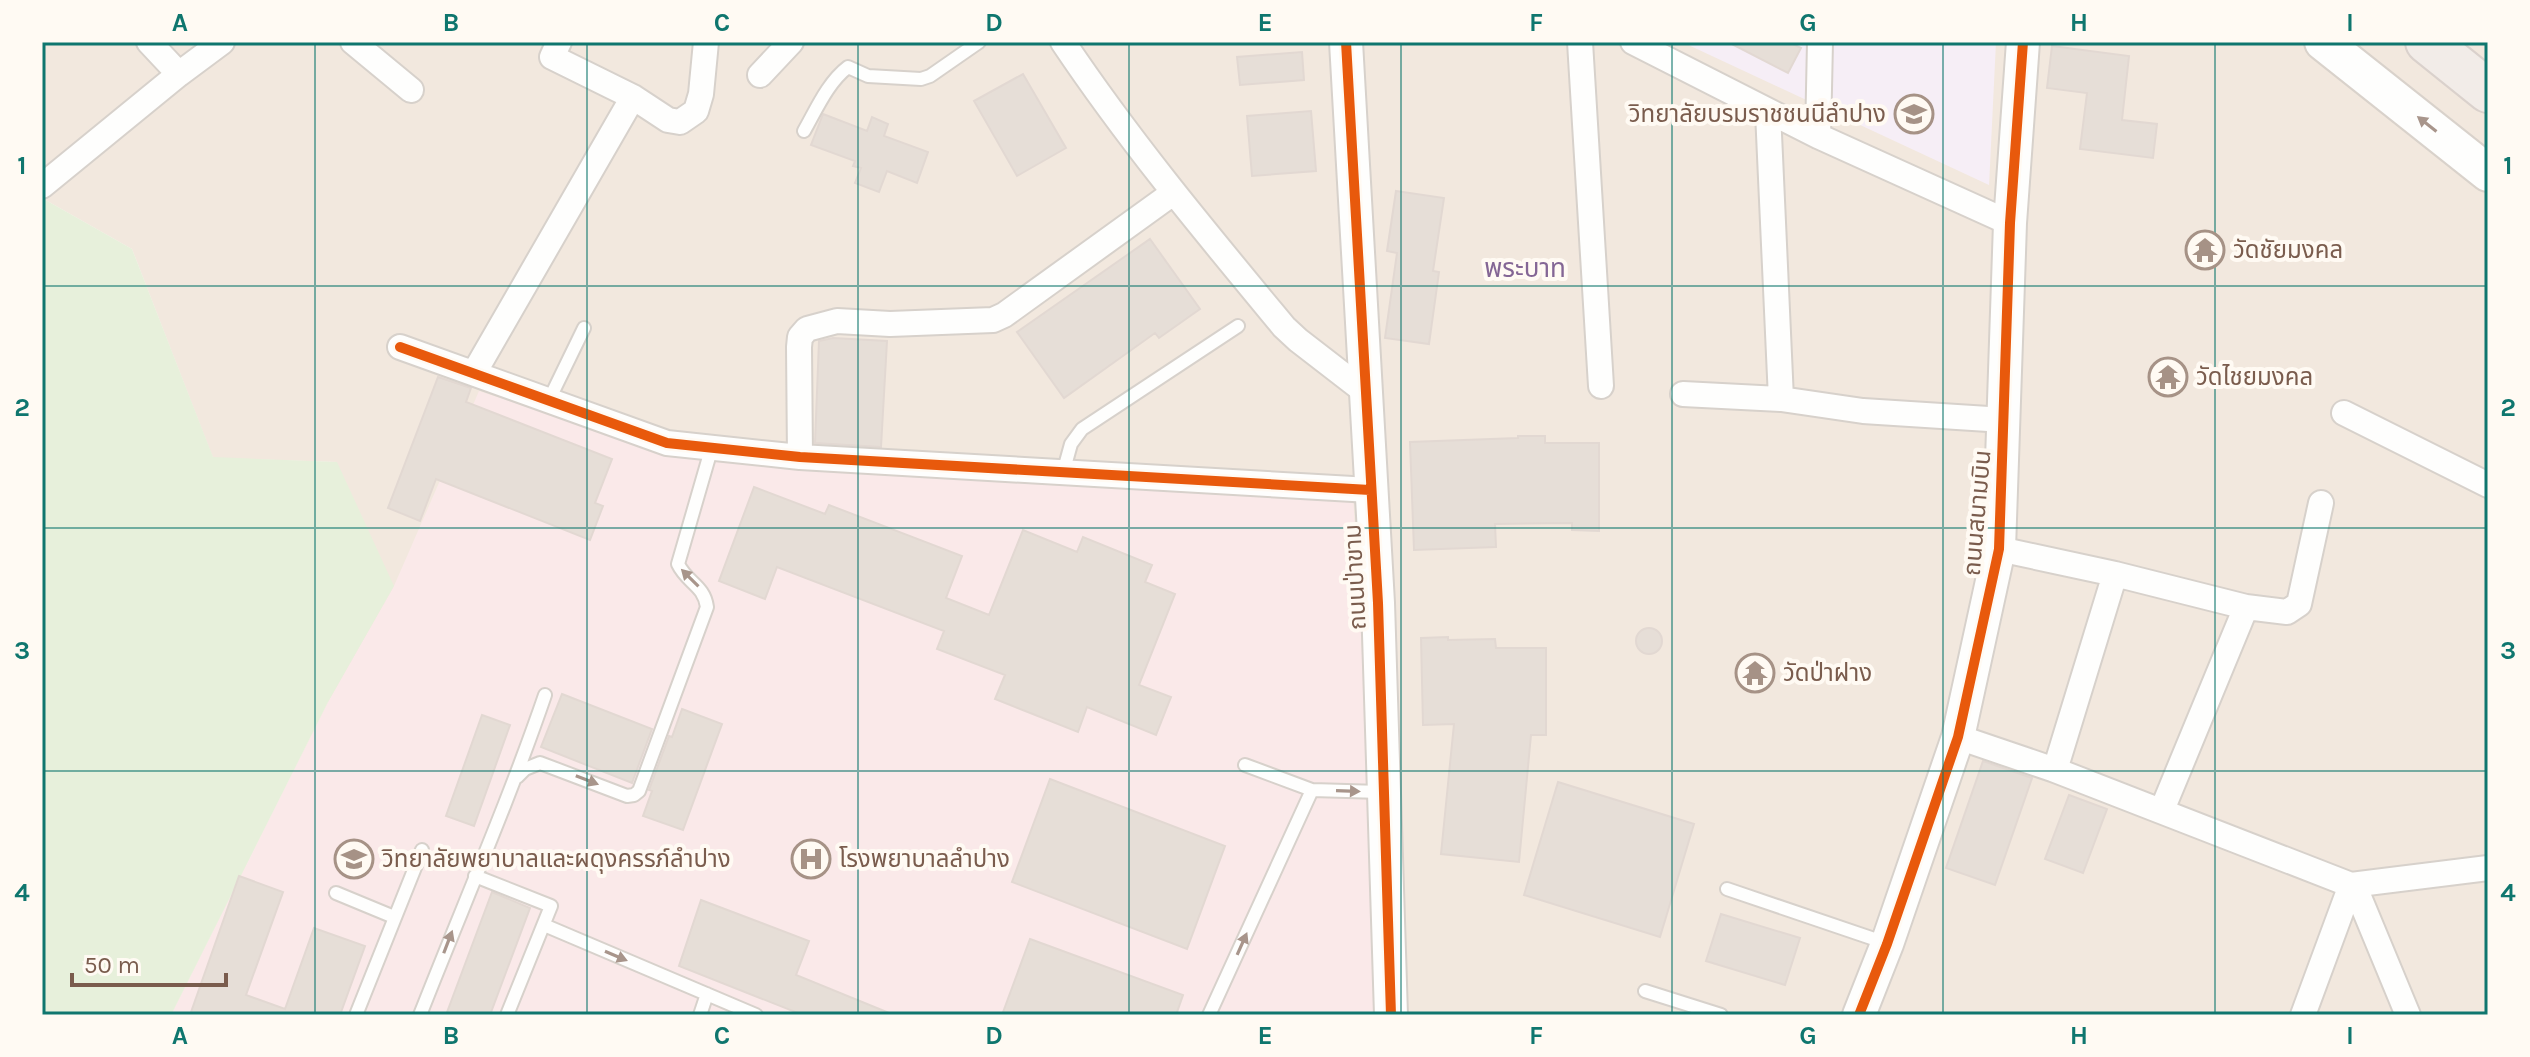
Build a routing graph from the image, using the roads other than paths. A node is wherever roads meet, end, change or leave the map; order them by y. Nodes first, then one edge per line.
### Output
1 (149, 42) edge
2 (222, 42) edge
3 (353, 42) edge
4 (559, 42) edge
5 (706, 42) edge
6 (791, 42) edge
7 (979, 42) edge
8 (1346, 42) edge
9 (1580, 42) edge
10 (1633, 42) edge
11 (1820, 42) edge
12 (2023, 42) edge
13 (2323, 42) edge
14 (2427, 42) edge
15 (1070, 45) edge
16 (179, 74) junction
17 (760, 75) dead end
18 (411, 90) dead end
19 (2488, 91) edge
20 (633, 97) junction
21 (1768, 112) junction
22 (804, 131) dead end
23 (1818, 136) junction
24 (2488, 173) edge
25 (42, 186) edge
26 (1173, 193) junction
27 (2010, 223) junction
28 (1238, 326) dead end
29 (584, 328) dead end
30 (400, 347) dead end
31 (474, 373) junction
32 (1601, 386) dead end
33 (1364, 391) junction
34 (1683, 394) dead end
35 (1781, 399) junction
36 (549, 400) junction
37 (2344, 413) dead end
38 (2004, 420) junction
39 (711, 450) junction
40 (800, 457) junction
41 (1063, 473) junction
42 (2488, 485) edge
43 (1370, 490) junction
44 (2321, 503) dead end
45 (1999, 549) junction
46 (2115, 574) junction
47 (2246, 607) junction
48 (545, 695) dead end
49 (1958, 737) junction
50 (1245, 765) dead end
51 (2055, 770) junction
52 (517, 777) junction
53 (1312, 790) junction
54 (1384, 792) junction
55 (2162, 810) junction
56 (422, 850) dead end
57 (2488, 868) edge
58 (475, 876) junction
59 (2351, 885) junction
60 (1727, 889) dead end
61 (336, 893) dead end
62 (394, 917) junction
63 (544, 925) junction
64 (1887, 944) junction
65 (1645, 991) dead end
66 (707, 994) junction
67 (356, 1015) edge
68 (420, 1015) edge
69 (507, 1015) edge
70 (700, 1015) edge
71 (756, 1015) edge
72 (1209, 1015) edge
73 (1391, 1015) edge
74 (1721, 1015) edge
75 (1859, 1015) edge
76 (2303, 1015) edge
77 (2408, 1015) edge

1 - 16 street
2 - 16 street
3 - 18 street
4 - 20 street
5 - 20 street
6 - 17 street
7 - 22 lane
8 - 33 street, ถนนป่าขาม
9 - 32 street
10 - 21 street
11 - 23 street
12 - 27 street, ถนนสนามบิน
24 -> 13 main road
14 - 19 highway
15 - 26 street
16 - 25 street
20 - 31 street
21 - 23 street
21 - 35 street
23 - 27 street
26 - 33 street
26 - 40 street
27 - 38 street, ถนนสนามบิน
28 - 41 lane
29 - 36 lane
30 - 31 street
31 - 36 street
33 - 43 street, ถนนป่าขาม
34 - 35 street
35 - 38 street
36 - 39 street
37 - 42 street
38 - 45 street, ถนนสนามบิน
39 - 40 street
52 -> 39 lane
40 - 41 street
41 - 43 street
43 - 54 street, ถนนป่าขาม
44 - 47 street
45 - 46 street
45 - 49 street, ถนนสนามบิน
46 - 47 street
46 - 51 street
47 - 55 street
48 - 52 lane
49 - 51 street
49 - 64 street, ถนนสนามบิน
50 - 53 lane
51 - 55 street
52 - 58 lane
53 -> 54 lane
72 -> 53 lane
54 - 73 street, ถนนป่าขาม
55 - 59 street
56 - 62 lane
57 - 59 street
58 - 63 lane
68 -> 58 lane
59 - 76 street
59 - 77 street
60 - 64 lane
61 - 62 lane
62 - 67 lane
63 -> 66 lane
63 - 69 lane
64 - 75 street, ถนนสนามบิน
65 - 74 lane
66 - 70 lane
66 - 71 lane

